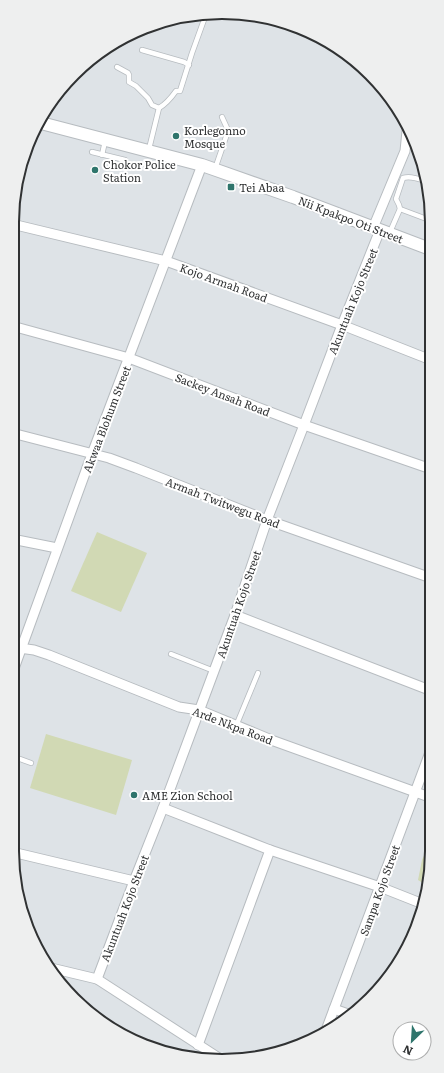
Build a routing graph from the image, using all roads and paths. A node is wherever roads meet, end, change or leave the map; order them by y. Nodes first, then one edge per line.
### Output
1 (204, 20) edge
2 (142, 50) dead end
3 (188, 65) junction
4 (117, 67) dead end
5 (159, 108) junction
6 (222, 117) dead end
7 (44, 124) edge
8 (406, 137) edge
9 (105, 140) junction
10 (149, 151) junction
11 (92, 152) dead end
12 (102, 155) junction
13 (125, 160) dead end
14 (202, 165) junction
15 (215, 169) junction
16 (421, 180) edge
17 (400, 209) junction
18 (424, 218) dead end
19 (19, 226) edge
20 (381, 231) junction
21 (425, 247) edge
22 (166, 261) junction
23 (342, 325) junction
24 (19, 328) edge
25 (129, 358) junction
26 (425, 358) edge
27 (304, 425) junction
28 (19, 435) edge
29 (92, 454) junction
30 (425, 467) edge
31 (267, 520) junction
32 (19, 540) edge
33 (58, 548) junction
34 (425, 576) edge
35 (234, 615) junction
36 (19, 648) edge
37 (22, 648) junction
38 (171, 654) dead end
39 (19, 656) edge
40 (214, 671) junction
41 (258, 673) dead end
42 (425, 688) edge
43 (199, 710) junction
44 (236, 726) junction
45 (19, 759) edge
46 (31, 763) dead end
47 (425, 766) edge
48 (415, 792) junction
49 (425, 796) edge
50 (163, 808) junction
51 (270, 850) junction
52 (19, 854) edge
53 (134, 881) junction
54 (380, 887) junction
55 (418, 902) edge
56 (57, 969) edge
57 (97, 979) junction
58 (334, 1009) junction
59 (345, 1013) edge
60 (328, 1024) edge
61 (198, 1045) junction
62 (213, 1054) edge

1 - 3 lane
2 - 3 lane
3 - 5 lane
4 - 5 lane
5 - 10 lane
6 - 15 lane
7 - 9 street, Nii Kpakpo Oti Street
8 - 20 street, Akuntuah Kojo Street
9 - 10 street, Nii Kpakpo Oti Street
9 - 12 lane
10 - 14 street, Nii Kpakpo Oti Street
11 - 12 lane
12 - 13 lane
14 - 15 street, Nii Kpakpo Oti Street
14 - 22 street, Akwaa Blohum Street
15 - 20 street, Nii Kpakpo Oti Street
16 - 17 lane
17 - 18 lane
17 - 20 lane
19 - 22 street, Kojo Armah Road
20 - 21 street, Nii Kpakpo Oti Street
20 - 23 street, Akuntuah Kojo Street
22 - 23 street, Kojo Armah Road
22 - 25 street, Akwaa Blohum Street
23 - 26 street, Kojo Armah Road
23 - 27 street, Akuntuah Kojo Street
24 - 25 street, Sackey Ansah Road
25 - 27 street, Sackey Ansah Road
25 - 29 street, Akwaa Blohum Street
27 - 30 street, Sackey Ansah Road
27 - 31 street, Akuntuah Kojo Street
28 - 29 street, Armah Twitwegu Road
29 - 31 street, Armah Twitwegu Road
29 - 33 street, Akwaa Blohum Street
31 - 34 street, Armah Twitwegu Road
31 - 35 street, Akuntuah Kojo Street
32 - 33 street
33 - 37 street, Akwaa Blohum Street
35 - 40 street, Akuntuah Kojo Street
35 - 42 street
36 - 37 street, Arde Nkpa Road
37 - 39 street, Akwaa Blohum Street
37 - 43 street, Arde Nkpa Road
38 - 40 lane
40 - 43 street, Akuntuah Kojo Street
41 - 44 lane
43 - 44 street, Arde Nkpa Road
43 - 50 street, Akuntuah Kojo Street
44 - 48 street, Arde Nkpa Road
45 - 46 lane
47 - 48 street, Sampa Kojo Street
48 - 49 street, Arde Nkpa Road
48 - 54 street, Sampa Kojo Street
50 - 51 street
50 - 53 street, Akuntuah Kojo Street
51 - 54 street
51 - 61 street
52 - 53 street
53 - 57 street, Akuntuah Kojo Street
54 - 55 street
54 - 58 street, Sampa Kojo Street
56 - 57 street
57 - 61 street
58 - 59 street
58 - 60 street, Sampa Kojo Street
61 - 62 street

